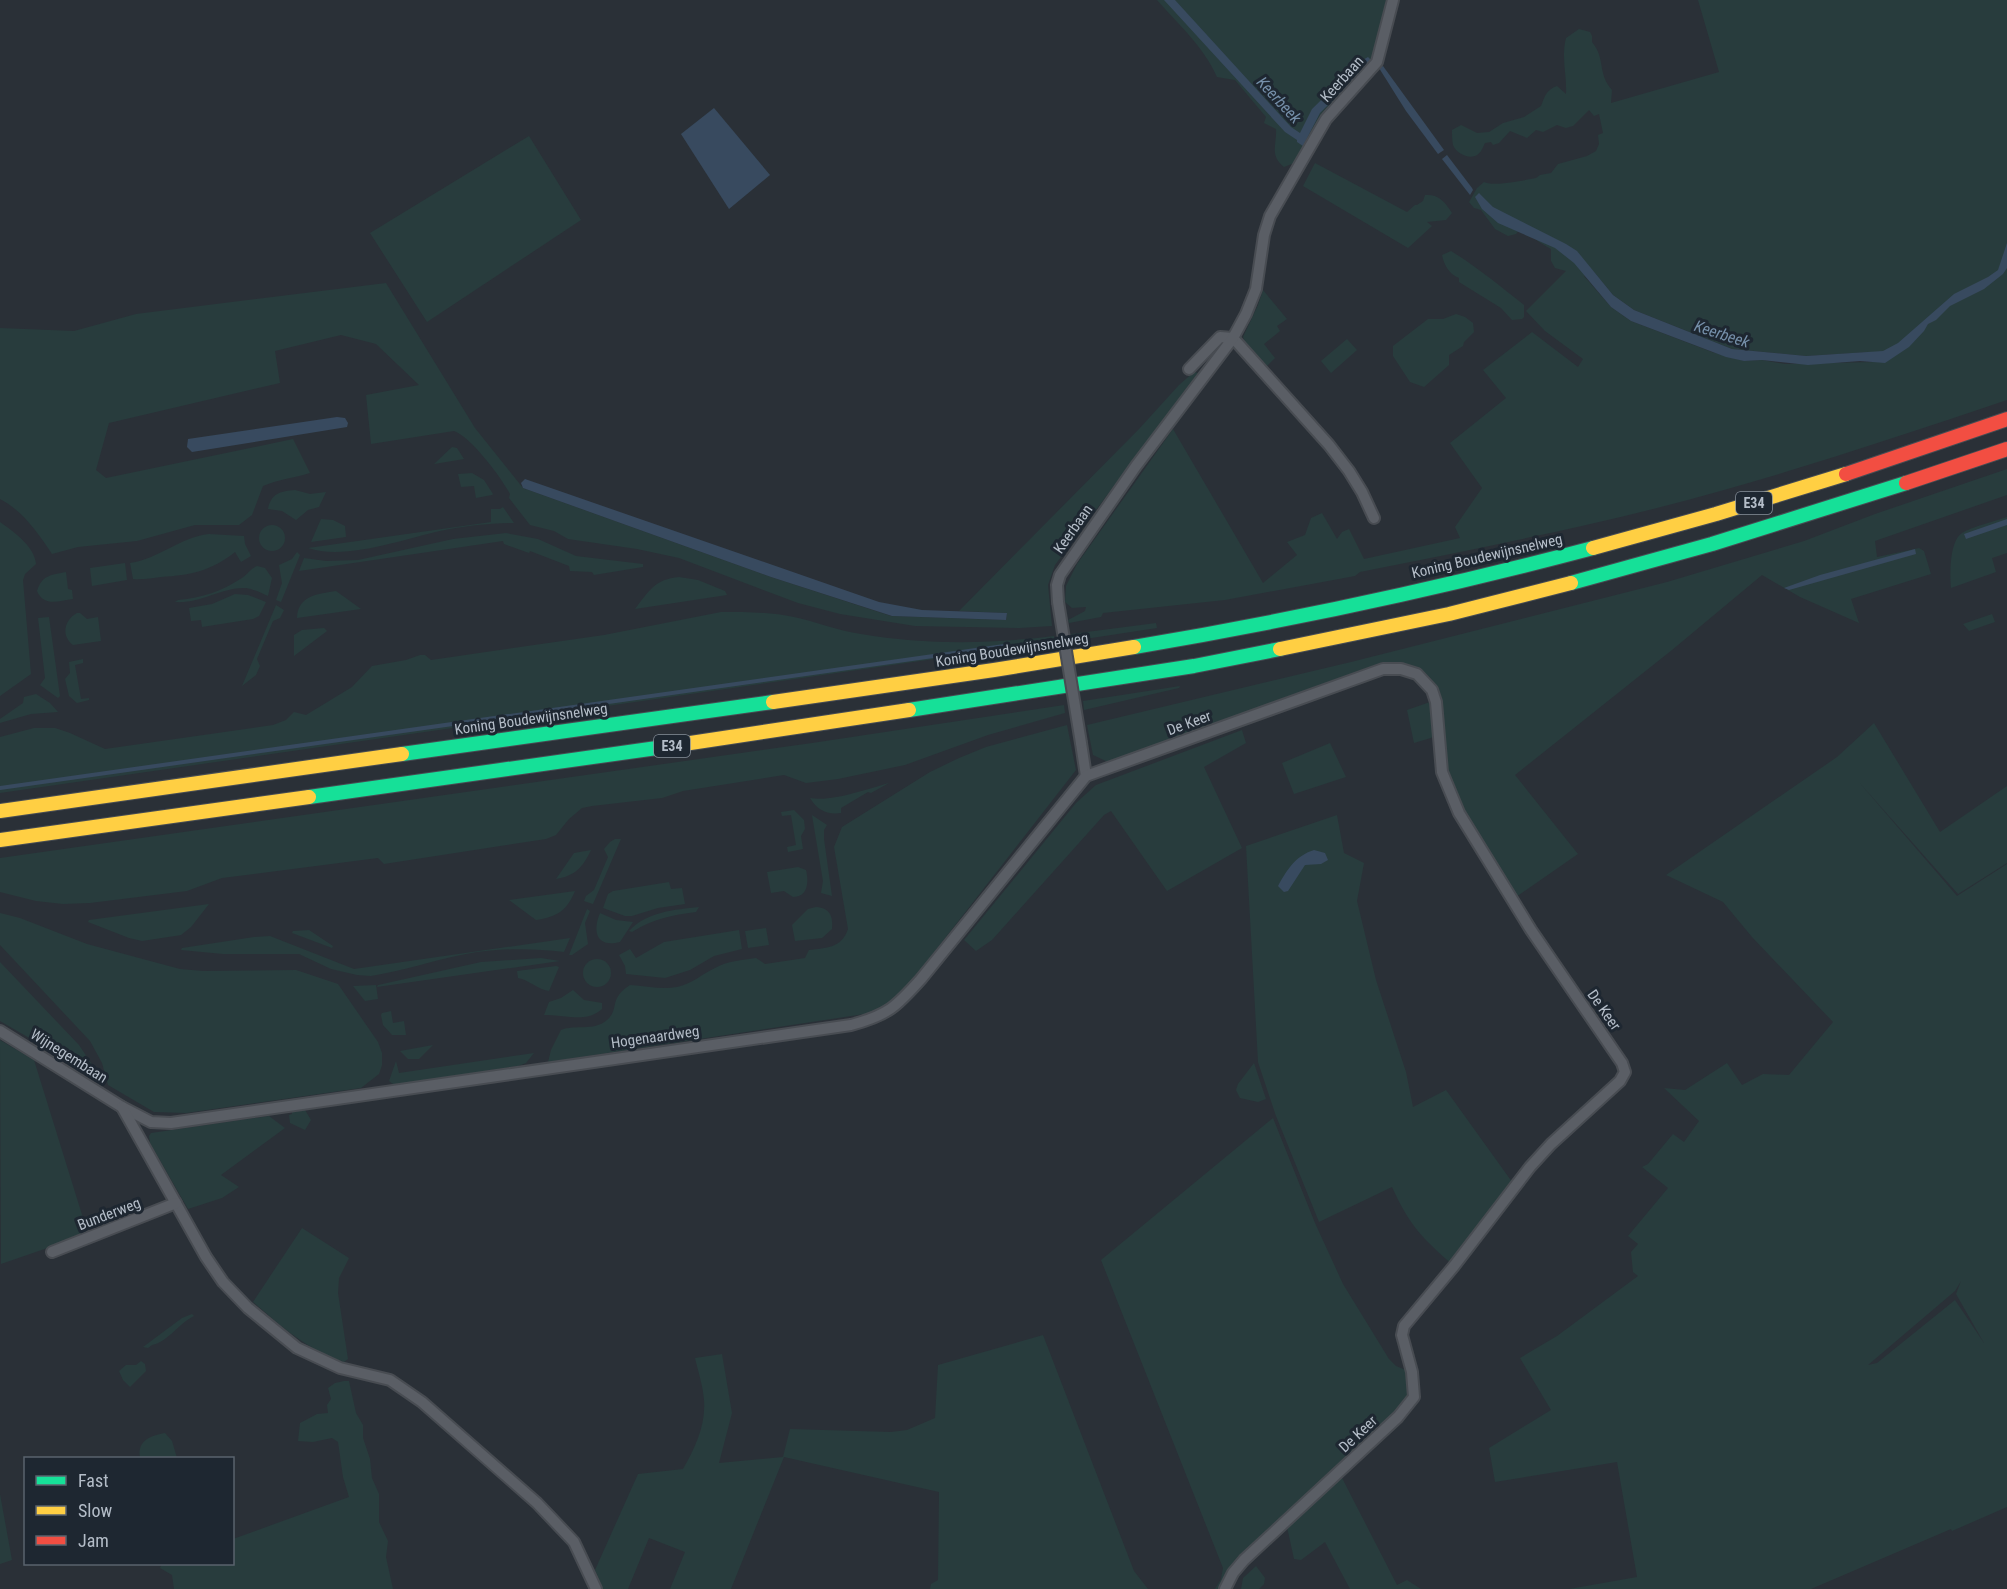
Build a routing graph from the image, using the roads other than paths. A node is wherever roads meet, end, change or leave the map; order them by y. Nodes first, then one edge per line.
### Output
1 (1393, 0) edge
2 (1233, 338) junction
3 (1189, 369) dead end
4 (2007, 419) edge
5 (2007, 449) edge
6 (1374, 518) dead end
7 (1086, 776) junction
8 (0, 811) edge
9 (0, 840) edge
10 (0, 1031) edge
11 (122, 1107) junction
12 (176, 1203) junction
13 (52, 1252) dead end
14 (596, 1589) edge
15 (1225, 1589) edge

1 - 2 street, Keerbaan
2 - 3 street
2 - 6 street
2 - 7 street, Keerbaan, bridge
4 - 8 highway, Koning Boudewijnsnelweg / E34
5 - 9 highway, E34
7 - 11 street, Hogenaardweg
7 - 15 street, De Keer
10 - 11 street, Wijnegembaan
11 - 12 street
12 - 13 street, Bunderweg
12 - 14 street

